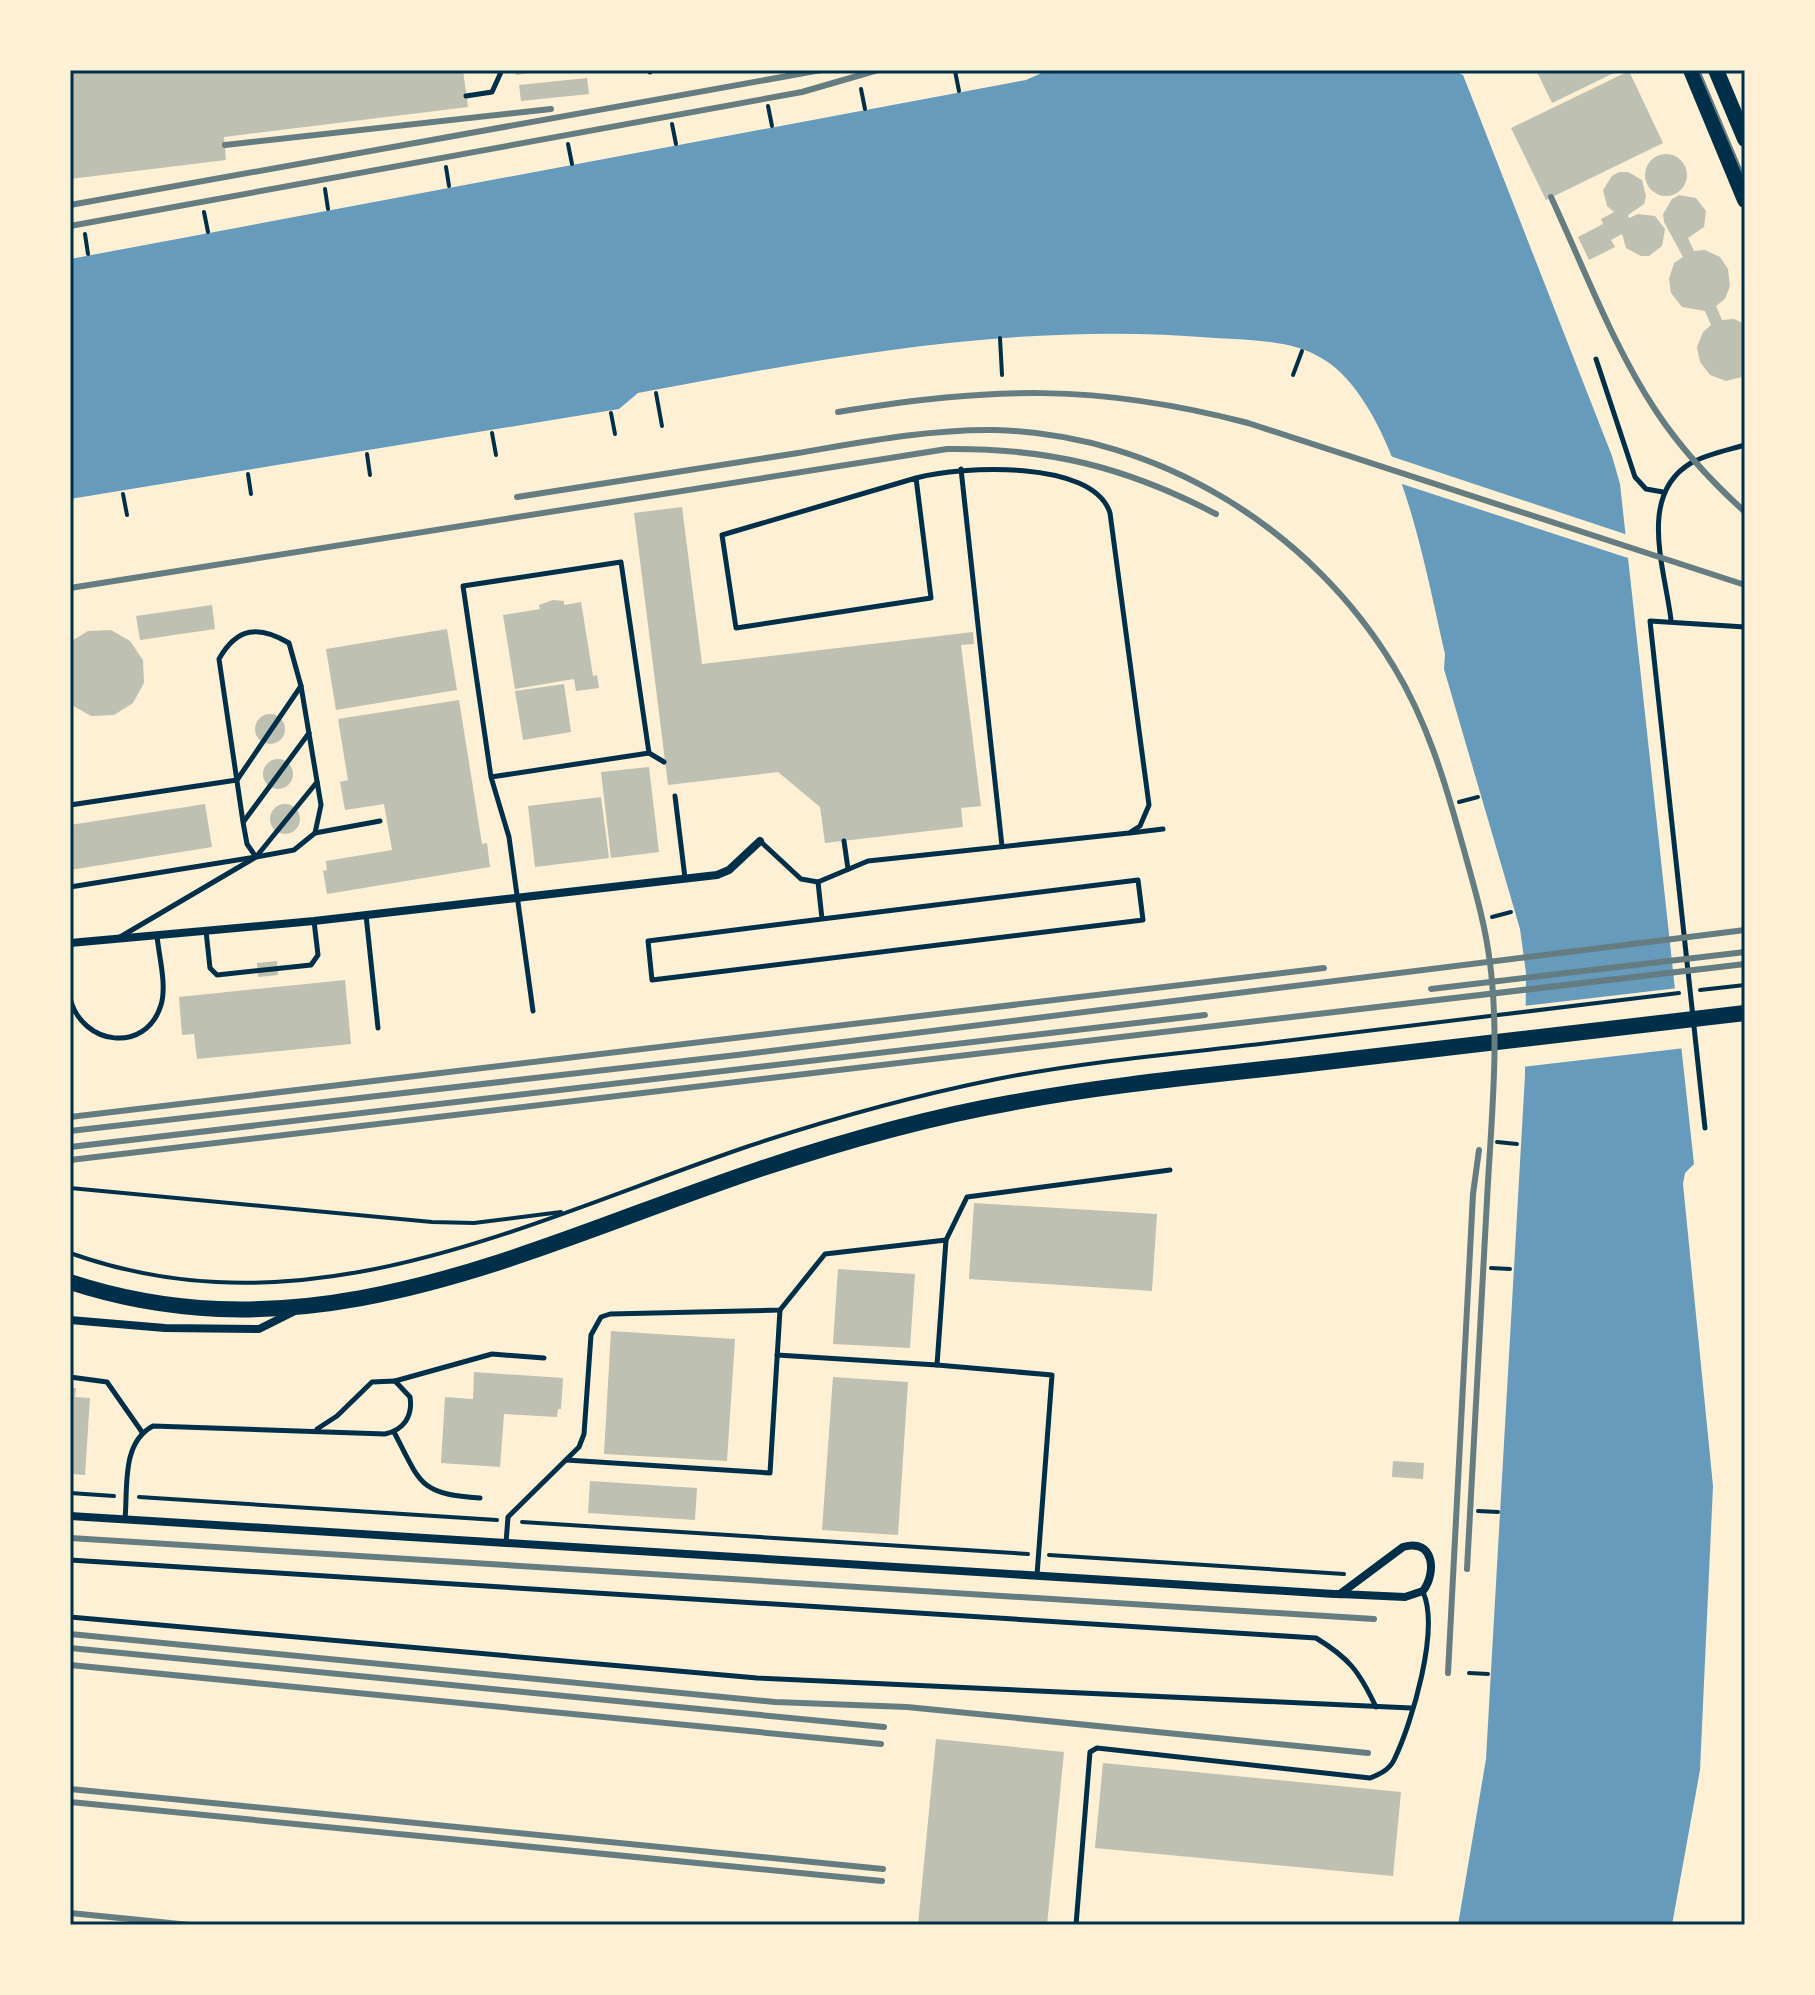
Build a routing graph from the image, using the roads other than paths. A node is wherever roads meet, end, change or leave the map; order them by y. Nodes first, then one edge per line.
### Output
1 (502, 70) edge
2 (1691, 70) edge
3 (1716, 70) edge
4 (466, 96) dead end
5 (1745, 139) edge
6 (1745, 200) edge
7 (1596, 359) dead end
8 (1745, 445) edge
9 (961, 469) junction
10 (916, 478) junction
11 (1663, 492) junction
12 (1671, 620) junction
13 (1745, 627) edge
14 (301, 686) junction
15 (309, 732) junction
16 (649, 753) junction
17 (664, 762) dead end
18 (491, 777) junction
19 (237, 780) junction
20 (317, 781) junction
21 (675, 796) dead end
22 (70, 805) edge
23 (380, 821) dead end
24 (243, 822) junction
25 (1163, 829) dead end
26 (315, 833) junction
27 (1129, 833) junction
28 (760, 841) joint
29 (844, 841) dead end
30 (1002, 846) junction
31 (256, 857) junction
32 (848, 869) junction
33 (685, 879) junction
34 (818, 882) junction
35 (70, 887) edge
36 (519, 899) junction
37 (366, 915) junction
38 (822, 919) junction
39 (314, 921) junction
40 (206, 931) junction
41 (157, 936) junction
42 (116, 939) junction
43 (70, 943) edge
44 (70, 998) edge
45 (533, 1011) dead end
46 (1745, 1013) edge
47 (378, 1028) dead end
48 (1705, 1128) dead end
49 (1170, 1170) dead end
50 (946, 1240) junction
51 (70, 1282) edge
52 (302, 1308) junction
53 (780, 1310) junction
54 (70, 1320) edge
55 (777, 1355) junction
56 (544, 1358) dead end
57 (937, 1365) junction
58 (70, 1377) edge
59 (395, 1381) junction
60 (317, 1429) junction
61 (142, 1432) junction
62 (394, 1432) junction
63 (566, 1460) junction
64 (480, 1498) dead end
65 (70, 1516) edge
66 (125, 1520) junction
67 (506, 1544) junction
68 (70, 1560) edge
69 (1037, 1575) junction
70 (1423, 1591) junction
71 (1340, 1594) junction
72 (70, 1617) edge
73 (1376, 1707) junction
74 (1411, 1708) junction
75 (1076, 1925) edge

1 - 4 lane
2 - 6 main road
3 - 5 main road
7 - 11 lane
8 - 11 lane
9 - 10 lane
9 - 27 lane
9 - 30 lane
10 - 10 lane
11 - 12 lane
12 - 13 lane
12 - 48 lane
14 - 15 lane
14 - 19 lane
14 - 19 lane
15 - 20 lane
15 - 24 lane
16 - 17 lane
16 - 18 lane
16 - 18 lane
18 - 36 lane
19 - 22 lane
19 - 24 lane
20 - 26 lane
20 - 31 lane
21 - 33 lane
23 - 26 lane
24 - 31 lane
25 - 27 lane
26 - 31 lane
27 - 30 lane
28 - 33 street
28 - 34 lane
29 - 32 lane
30 - 32 lane
31 - 35 lane
31 - 42 lane
32 - 34 lane
33 - 36 street
34 - 38 lane
36 - 37 street
36 - 45 lane
37 - 39 street
37 - 47 lane
38 - 38 lane
39 - 40 street
39 - 40 lane
40 - 41 street
41 - 42 street
41 - 44 lane
42 - 43 street
46 - 52 main road
49 - 50 lane
50 - 53 lane
50 - 57 lane
51 - 52 main road
52 - 54 street
53 - 55 lane
53 - 63 lane
55 - 57 lane
55 - 63 lane
56 - 59 lane
57 - 69 lane
58 - 61 lane
59 - 60 lane
59 - 62 lane
60 - 61 lane
60 - 62 lane
61 - 66 lane
62 - 64 lane
63 - 67 lane
65 - 66 street
66 - 67 street
67 - 69 street
68 - 73 lane
69 - 71 street
70 - 71 street
70 - 71 street
70 - 74 lane
72 - 73 lane
73 - 74 lane
74 - 75 lane

